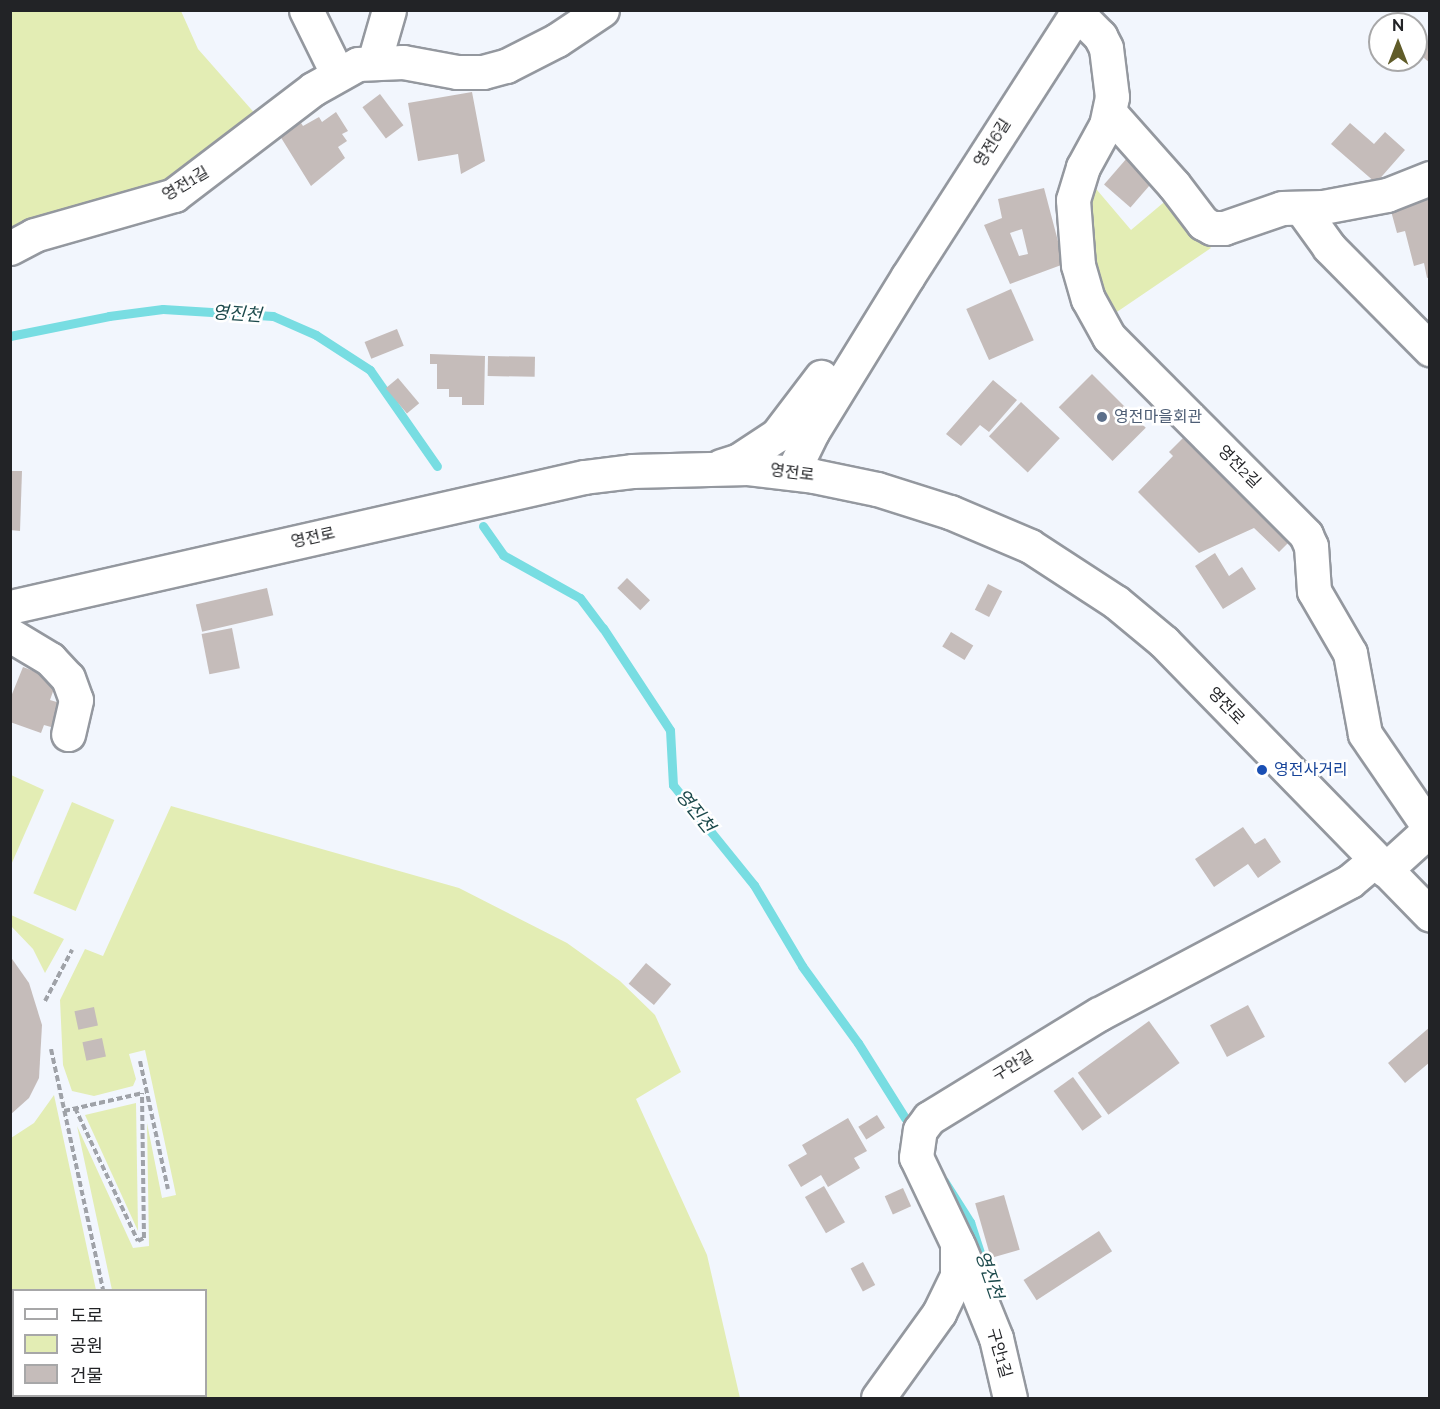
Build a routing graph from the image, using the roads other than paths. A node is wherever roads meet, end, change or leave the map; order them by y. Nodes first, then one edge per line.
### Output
1 (306, 10) edge
2 (389, 10) edge
3 (602, 10) edge
4 (1078, 12) edge
5 (374, 62) junction
6 (337, 73) junction
7 (1110, 113) junction
8 (1430, 178) edge
9 (1301, 208) junction
10 (10, 248) edge
11 (908, 276) junction
12 (1430, 349) edge
13 (710, 469) junction
14 (792, 473) junction
15 (10, 607) edge
16 (10, 635) edge
17 (68, 734) dead end
18 (1429, 829) edge
19 (1380, 865) junction
20 (1430, 915) edge
21 (957, 1242) junction
22 (878, 1398) edge
23 (1010, 1398) edge

1 - 6 street
2 - 5 street
3 - 5 street, 영전1길
4 - 7 street, 영전2길
4 - 11 street, 영전6길
5 - 6 street, 영전1길
6 - 10 street, 영전1길
7 - 9 street
7 - 18 street, 영전2길
8 - 9 street
9 - 12 street
11 - 13 street, 영전6길
11 - 14 street, 영전6길
13 - 14 street, 영전로
13 - 15 street, 영전로
14 - 19 street, 영전로
16 - 17 street
18 - 19 street, 구안길
19 - 20 street, 영전로
19 - 21 street, 구안길
21 - 22 street, 구안길
21 - 23 street, 구안1길

